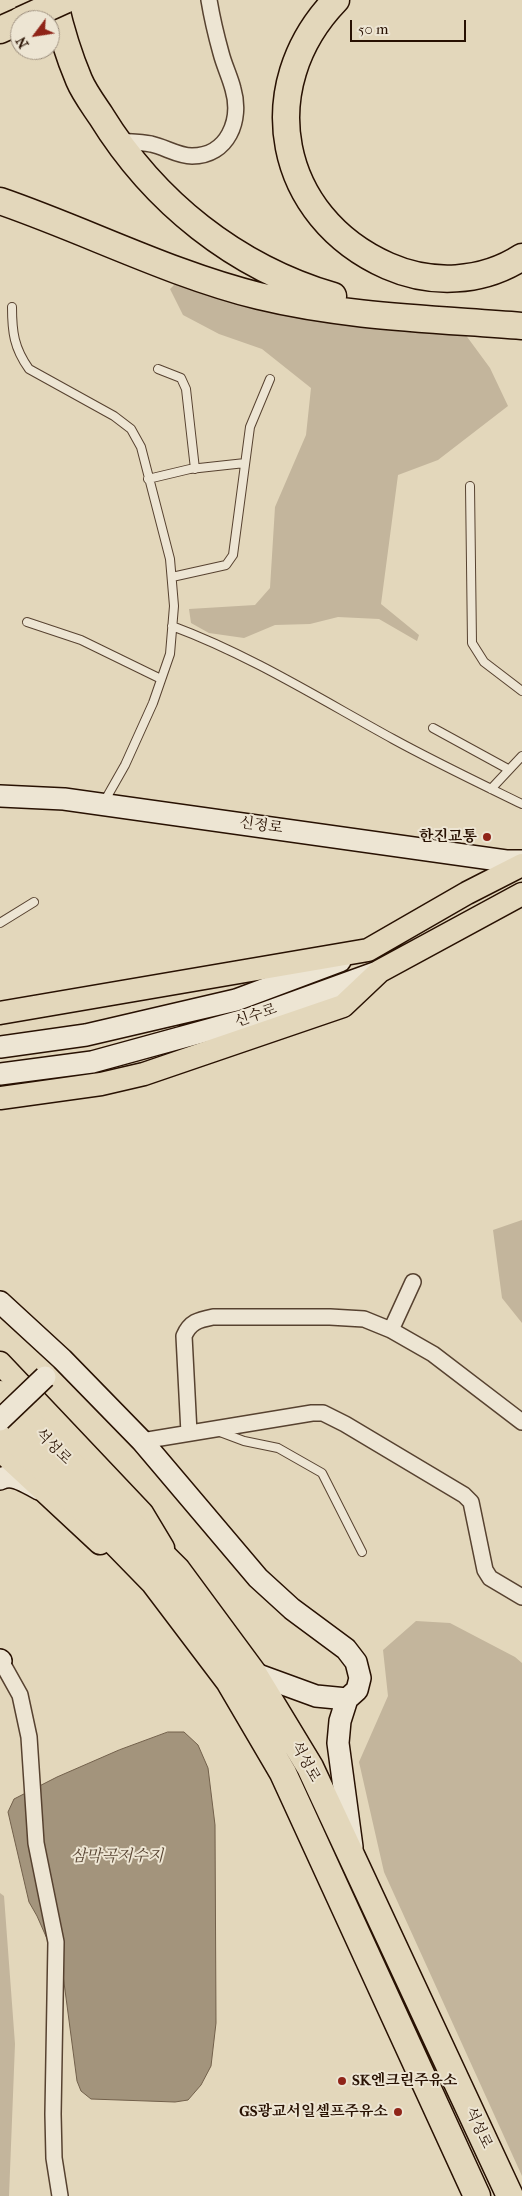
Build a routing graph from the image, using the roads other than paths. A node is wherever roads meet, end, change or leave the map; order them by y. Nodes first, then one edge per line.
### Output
1 (54, 0) edge
2 (65, 0) edge
3 (209, 0) edge
4 (336, 0) edge
5 (43, 10) edge
6 (117, 141) junction
7 (0, 201) edge
8 (522, 256) edge
9 (12, 307) dead end
10 (425, 318) junction
11 (522, 326) edge
12 (158, 369) dead end
13 (270, 379) dead end
14 (245, 463) junction
15 (195, 469) junction
16 (148, 479) junction
17 (470, 486) dead end
18 (172, 577) junction
19 (27, 622) dead end
20 (172, 626) junction
21 (161, 679) junction
22 (522, 691) edge
23 (433, 728) dead end
24 (522, 756) edge
25 (508, 770) junction
26 (491, 789) junction
27 (0, 796) edge
28 (103, 804) junction
29 (522, 804) edge
30 (522, 861) edge
31 (522, 894) edge
32 (34, 902) dead end
33 (0, 922) edge
34 (368, 950) junction
35 (380, 972) junction
36 (0, 1013) edge
37 (0, 1047) edge
38 (0, 1074) edge
39 (0, 1098) edge
40 (413, 1282) dead end
41 (0, 1302) edge
42 (391, 1330) junction
43 (62, 1359) junction
44 (0, 1363) edge
45 (0, 1394) edge
46 (0, 1422) edge
47 (522, 1422) edge
48 (213, 1429) junction
49 (189, 1433) junction
50 (142, 1441) junction
51 (0, 1450) edge
52 (0, 1479) edge
53 (43, 1490) junction
54 (362, 1552) dead end
55 (177, 1570) junction
56 (154, 1582) junction
57 (522, 1597) edge
58 (0, 1661) edge
59 (253, 1673) junction
60 (347, 1699) junction
61 (355, 1862) junction
62 (60, 2196) edge
63 (477, 2196) edge
64 (510, 2196) edge

1 - 6 highway
2 - 5 highway, bridge
3 - 6 street
4 - 8 highway
6 - 10 highway
7 - 10 highway
9 - 16 lane
10 - 11 highway
12 - 15 lane
13 - 14 lane
14 - 15 lane
14 - 18 lane
15 - 16 lane
16 - 18 lane
17 - 22 lane
18 - 20 lane
19 - 21 lane
20 - 21 lane
20 - 26 lane
21 - 28 lane
23 - 25 lane
24 - 25 lane
25 - 26 lane
26 - 29 lane
27 - 28 street, 신정로
28 - 30 street, 신정로
30 - 34 main road, 신수로
31 - 35 main road, 신수로
32 - 33 lane
34 - 36 main road
34 - 37 street, 신수로
35 - 38 street, 신수로
35 - 39 main road
40 - 42 street
41 - 43 street
42 - 47 street
42 - 49 street
43 - 46 street, bridge
43 - 50 street
44 - 55 main road
45 - 55 highway, 석성로
46 - 56 highway, 석성로
48 - 49 street
48 - 54 lane
48 - 57 street
49 - 50 street
50 - 60 street
51 - 53 main road
52 - 53 street
53 - 56 main road
55 - 59 highway, 석성로
56 - 63 highway, 석성로
58 - 62 street
59 - 60 street
59 - 61 highway, 석성로
60 - 61 street
61 - 64 highway, 석성로

